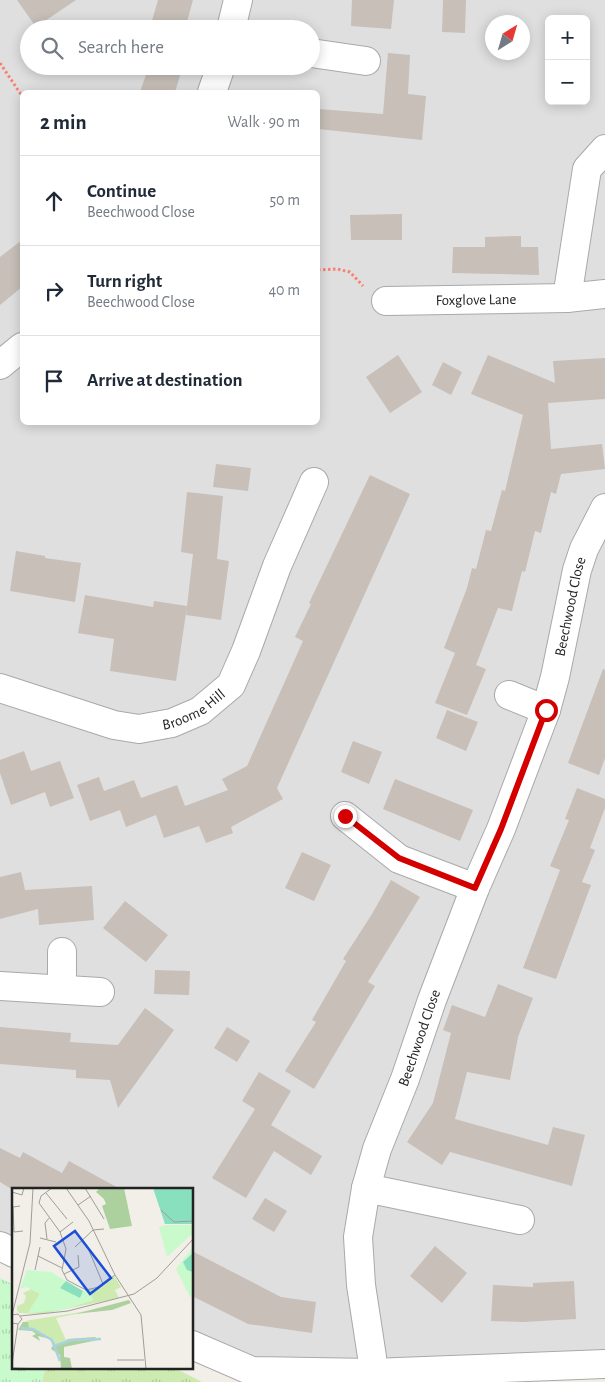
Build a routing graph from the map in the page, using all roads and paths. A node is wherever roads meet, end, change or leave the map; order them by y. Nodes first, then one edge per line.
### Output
1 (238, 0) edge
2 (233, 20) edge
3 (320, 54) edge
4 (366, 61) dead end
5 (0, 63) edge
6 (217, 75) edge
7 (213, 90) edge
8 (20, 93) edge
9 (605, 149) edge
10 (320, 270) edge
11 (605, 294) edge
12 (567, 298) junction
13 (386, 301) joint
14 (20, 348) edge
15 (0, 365) edge
16 (314, 482) dead end
17 (605, 508) edge
18 (0, 688) edge
19 (509, 695) dead end
20 (546, 710) junction
21 (345, 816) dead end
22 (475, 888) junction
23 (62, 952) dead end
24 (0, 986) edge
25 (62, 989) junction
26 (100, 992) dead end
27 (366, 1188) junction
28 (520, 1220) dead end
29 (0, 1246) edge
30 (12, 1252) edge
31 (194, 1346) edge
32 (605, 1364) edge
33 (372, 1373) junction

1 - 2 street
3 - 4 street
5 - 8 path
6 - 7 street
9 - 12 street
10 - 13 path
11 - 12 street, Foxglove Lane
12 - 13 street, Foxglove Lane
14 - 15 street
16 - 18 street, Broome Hill
17 - 20 street, Beechwood Close
19 - 20 street
20 - 22 street, Beechwood Close
21 - 22 street
22 - 27 street, Beechwood Close
23 - 25 street
24 - 25 street
25 - 26 street
27 - 28 street
27 - 33 street, Beechwood Close
29 - 30 street
31 - 33 street
32 - 33 street

